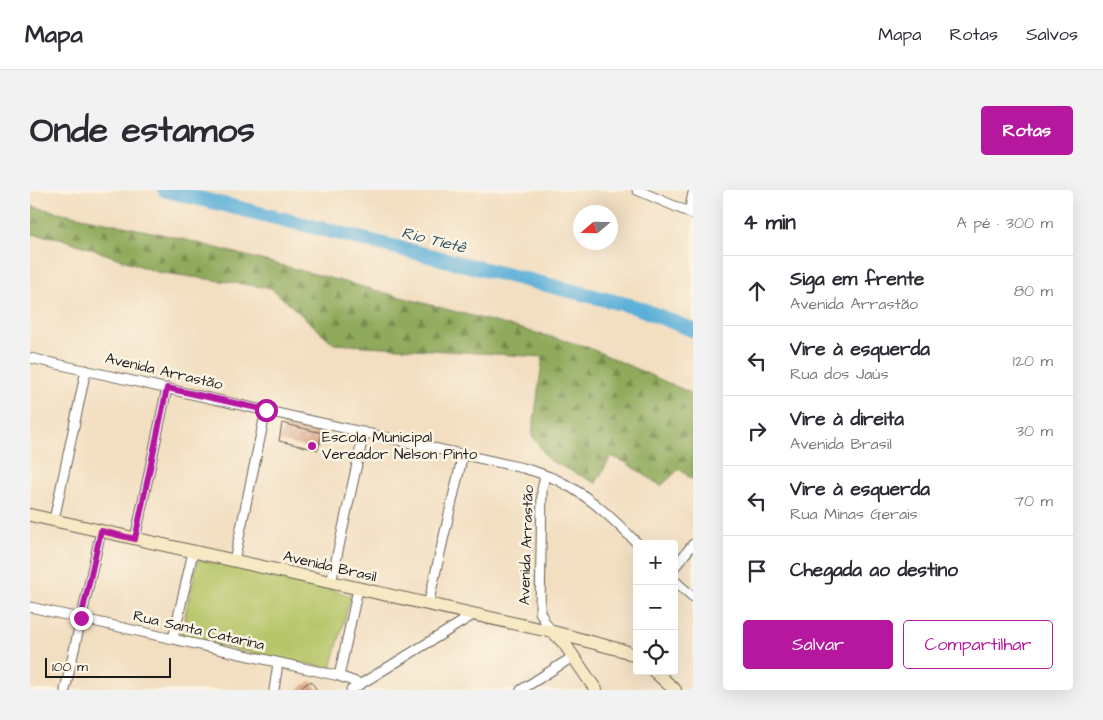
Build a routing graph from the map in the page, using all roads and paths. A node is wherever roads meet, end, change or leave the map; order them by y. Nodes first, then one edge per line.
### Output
1 (637, 190) edge
2 (693, 193) edge
3 (691, 213) edge
4 (30, 358) edge
5 (86, 370) junction
6 (167, 388) junction
7 (266, 410) junction
8 (364, 432) junction
9 (463, 454) junction
10 (545, 475) junction
11 (30, 515) edge
12 (54, 520) junction
13 (101, 531) junction
14 (135, 539) junction
15 (634, 540) edge
16 (693, 544) edge
17 (193, 552) junction
18 (234, 561) junction
19 (678, 563) edge
20 (331, 583) junction
21 (678, 584) edge
22 (358, 589) junction
23 (693, 597) edge
24 (428, 605) junction
25 (30, 607) edge
26 (473, 615) junction
27 (81, 618) junction
28 (553, 632) junction
29 (174, 639) junction
30 (633, 655) edge
31 (574, 656) junction
32 (278, 663) junction
33 (658, 675) edge
34 (340, 676) junction
35 (361, 684) junction
36 (65, 690) edge
37 (274, 690) edge
38 (351, 690) edge
39 (521, 690) edge
40 (596, 690) edge
41 (675, 690) edge

1 - 3 street
2 - 3 street
4 - 5 street, Avenida Arrastão
5 - 6 street, Avenida Arrastão
5 - 12 street
6 - 7 street, Avenida Arrastão
6 - 14 street
7 - 8 street, Avenida Arrastão
7 - 18 street
8 - 9 street, Avenida Arrastão
8 - 20 street
9 - 10 street, Avenida Arrastão
9 - 24 street
10 - 15 street
10 - 28 street, Avenida Arrastão
11 - 12 street, Avenida Brasil
12 - 13 street, Avenida Brasil
13 - 14 street, Avenida Brasil
13 - 27 street
14 - 17 street, Avenida Brasil
16 - 19 street
17 - 18 street, Avenida Brasil
17 - 29 street
18 - 20 street, Avenida Brasil
20 - 22 street, Avenida Brasil
21 - 23 street
22 - 24 street, Avenida Brasil
22 - 34 street
24 - 26 street, Avenida Brasil
25 - 27 street, Rua Santa Catarina
26 - 28 street, Avenida Brasil
26 - 35 street
27 - 29 street, Rua Santa Catarina
27 - 36 street
28 - 30 street
28 - 31 street
29 - 32 street, Rua Santa Catarina
31 - 39 street
31 - 40 street
32 - 34 street, Rua Santa Catarina
32 - 37 street
33 - 41 street
34 - 35 street, Rua Santa Catarina
35 - 38 street

